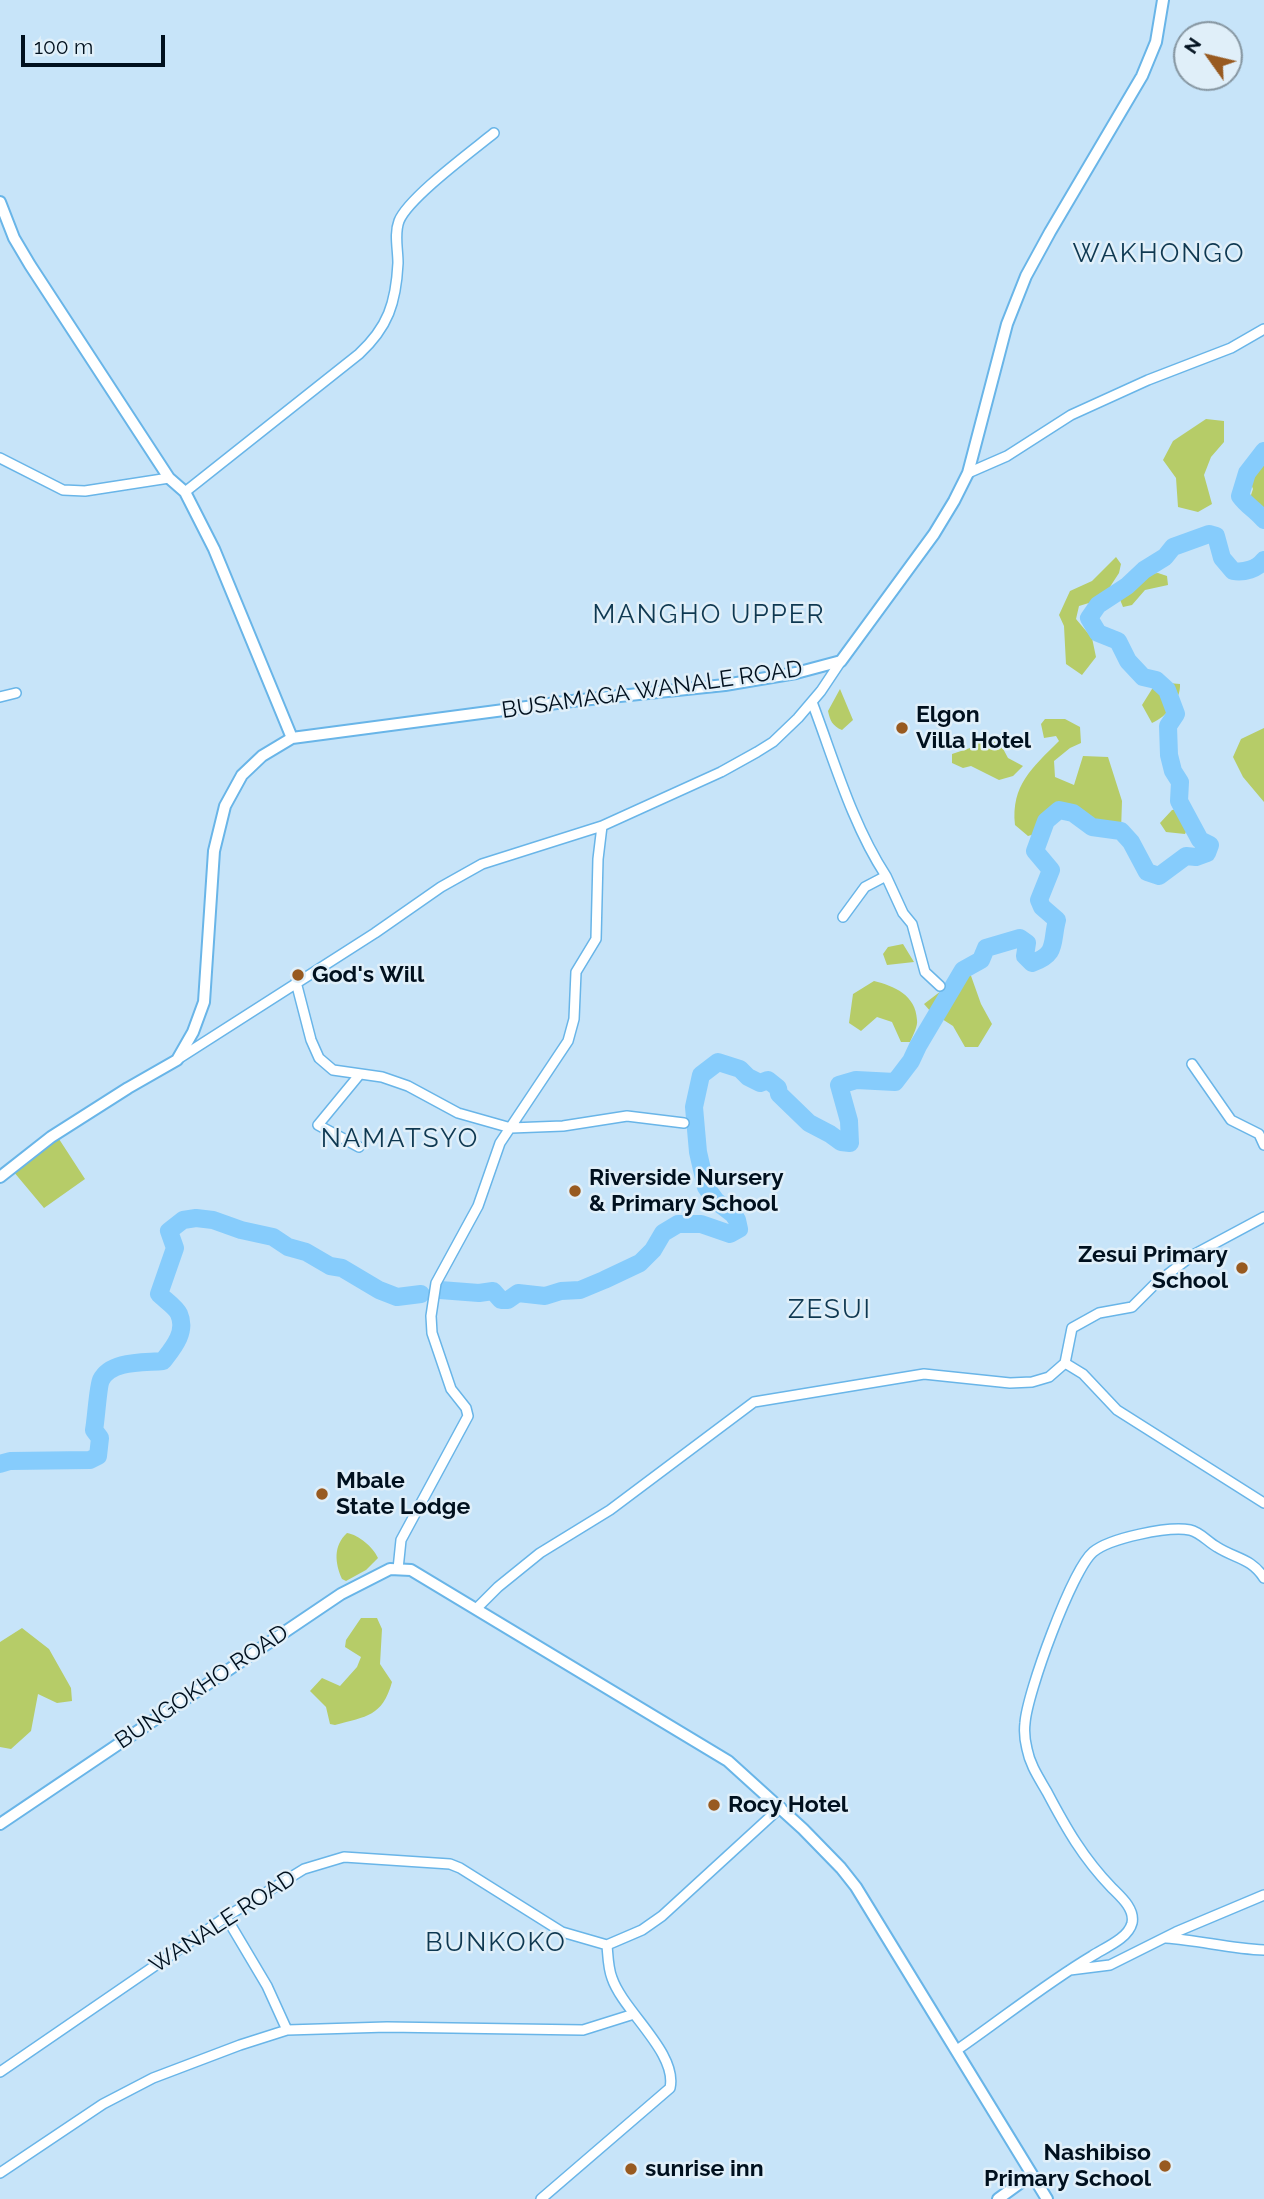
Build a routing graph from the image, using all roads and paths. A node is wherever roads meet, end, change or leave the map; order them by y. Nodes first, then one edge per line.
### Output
1 (1163, 0) edge
2 (494, 133) dead end
3 (0, 202) edge
4 (1264, 329) edge
5 (0, 458) edge
6 (968, 473) junction
7 (169, 478) junction
8 (185, 492) junction
9 (841, 661) junction
10 (16, 694) dead end
11 (0, 697) edge
12 (812, 702) junction
13 (292, 738) junction
14 (601, 826) junction
15 (886, 876) junction
16 (843, 917) dead end
17 (296, 982) junction
18 (940, 986) dead end
19 (177, 1060) junction
20 (1192, 1064) dead end
21 (359, 1074) junction
22 (684, 1123) dead end
23 (511, 1128) junction
24 (1264, 1144) edge
25 (359, 1147) dead end
26 (0, 1177) edge
27 (1264, 1217) edge
28 (1065, 1363) junction
29 (1264, 1503) edge
30 (398, 1569) junction
31 (1264, 1578) edge
32 (477, 1608) junction
33 (781, 1807) junction
34 (0, 1824) edge
35 (1264, 1895) edge
36 (226, 1917) junction
37 (1164, 1938) junction
38 (607, 1945) junction
39 (1264, 1950) edge
40 (1069, 1970) junction
41 (634, 2014) junction
42 (287, 2030) junction
43 (957, 2050) junction
44 (0, 2073) edge
45 (0, 2173) edge
46 (1031, 2175) junction
47 (541, 2199) edge
48 (998, 2199) edge
49 (1047, 2199) edge

1 - 6 street
2 - 8 street
3 - 7 street
4 - 6 street
5 - 7 street
6 - 9 street
7 - 8 street
8 - 13 street
9 - 12 street
9 - 13 street, BUSAMAGA WANALE ROAD
10 - 11 street
12 - 14 street
12 - 15 street
13 - 19 street, BUSAMAGA WANALE ROAD
14 - 17 street
14 - 23 street
15 - 16 street
15 - 18 street
17 - 19 street
17 - 21 street
19 - 26 street
20 - 24 street
21 - 23 street
21 - 25 street
22 - 23 street
23 - 30 street
27 - 28 street
28 - 29 street
28 - 32 street
30 - 32 street, BUNGOKHO ROAD
30 - 34 street, BUNGOKHO ROAD
31 - 40 street
32 - 33 street
33 - 38 street
33 - 43 street
35 - 37 street
36 - 38 street, WANALE ROAD
36 - 42 street
36 - 44 street, WANALE ROAD
37 - 39 street
37 - 40 street
38 - 41 street
40 - 43 street
41 - 42 street
41 - 47 street
42 - 45 street
43 - 46 street
46 - 48 street
46 - 49 street

